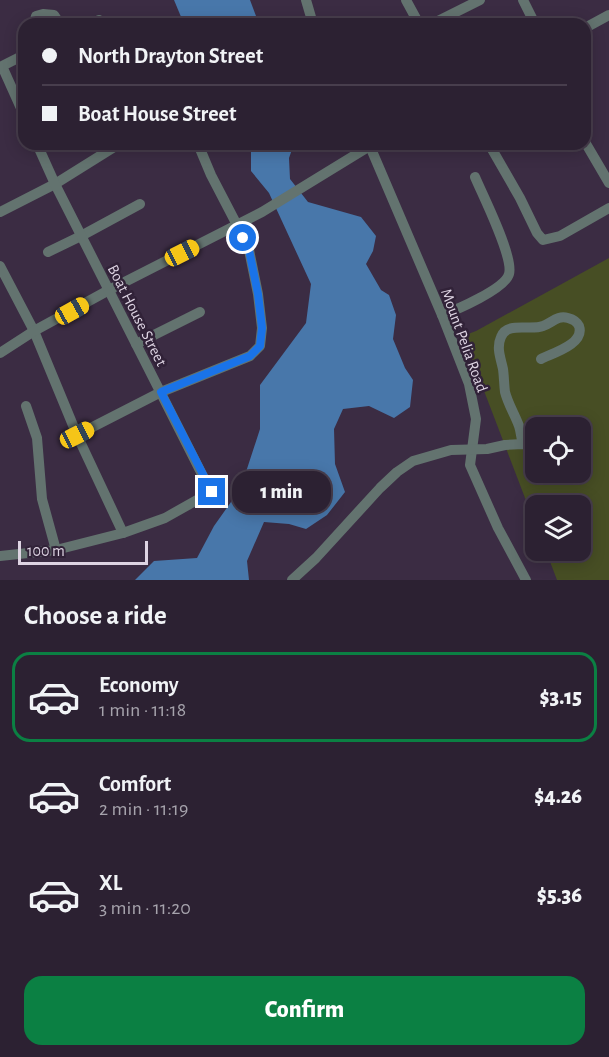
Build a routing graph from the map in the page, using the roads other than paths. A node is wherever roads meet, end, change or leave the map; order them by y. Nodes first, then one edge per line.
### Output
1 (306, 0) edge
2 (406, 0) edge
3 (523, 0) edge
4 (473, 2) edge
5 (609, 15) edge
6 (36, 18) edge
7 (56, 18) edge
8 (311, 18) edge
9 (416, 18) edge
10 (443, 18) edge
11 (532, 18) edge
12 (591, 25) edge
13 (18, 58) edge
14 (18, 102) edge
15 (40, 150) edge
16 (109, 150) edge
17 (201, 150) edge
18 (361, 150) edge
19 (373, 150) edge
20 (492, 150) edge
21 (590, 150) edge
22 (476, 177) dead end
23 (609, 183) edge
24 (55, 184) junction
25 (140, 204) dead end
26 (609, 208) edge
27 (0, 212) edge
28 (237, 225) junction
29 (81, 236) junction
30 (48, 252) dead end
31 (0, 266) edge
32 (109, 290) junction
33 (200, 312) dead end
34 (442, 315) junction
35 (34, 331) junction
36 (136, 344) junction
37 (0, 353) edge
38 (541, 359) dead end
39 (161, 392) junction
40 (26, 406) dead end
41 (77, 435) junction
42 (523, 444) joint
43 (472, 449) junction
44 (123, 533) junction
45 (56, 550) junction
46 (0, 556) edge
47 (292, 580) edge
48 (526, 580) edge

1 - 8 street
2 - 9 street
3 - 11 street
4 - 10 street
5 - 12 street
6 - 7 street
13 - 14 street
15 - 24 street, Boat House Street
16 - 24 street
17 - 28 street
18 - 28 street
19 - 34 street, Mount Pelia Road
20 - 26 street
21 - 23 street
22 - 34 street
24 - 27 street
24 - 29 street, Boat House Street
25 - 29 street
28 - 32 street
28 - 39 street
29 - 30 street
29 - 32 street, Boat House Street
31 - 35 street
32 - 35 street
32 - 36 street, Boat House Street
33 - 36 street
34 - 43 street, Mount Pelia Road
35 - 37 street
35 - 41 street
36 - 39 street, Boat House Street
38 - 42 street
39 - 41 street
39 - 44 street, Boat House Street
40 - 45 street
41 - 44 street
42 - 43 street
43 - 47 street
43 - 48 street, Mount Pelia Road
44 - 45 street, Boat House Street
45 - 46 street, Boat House Street

